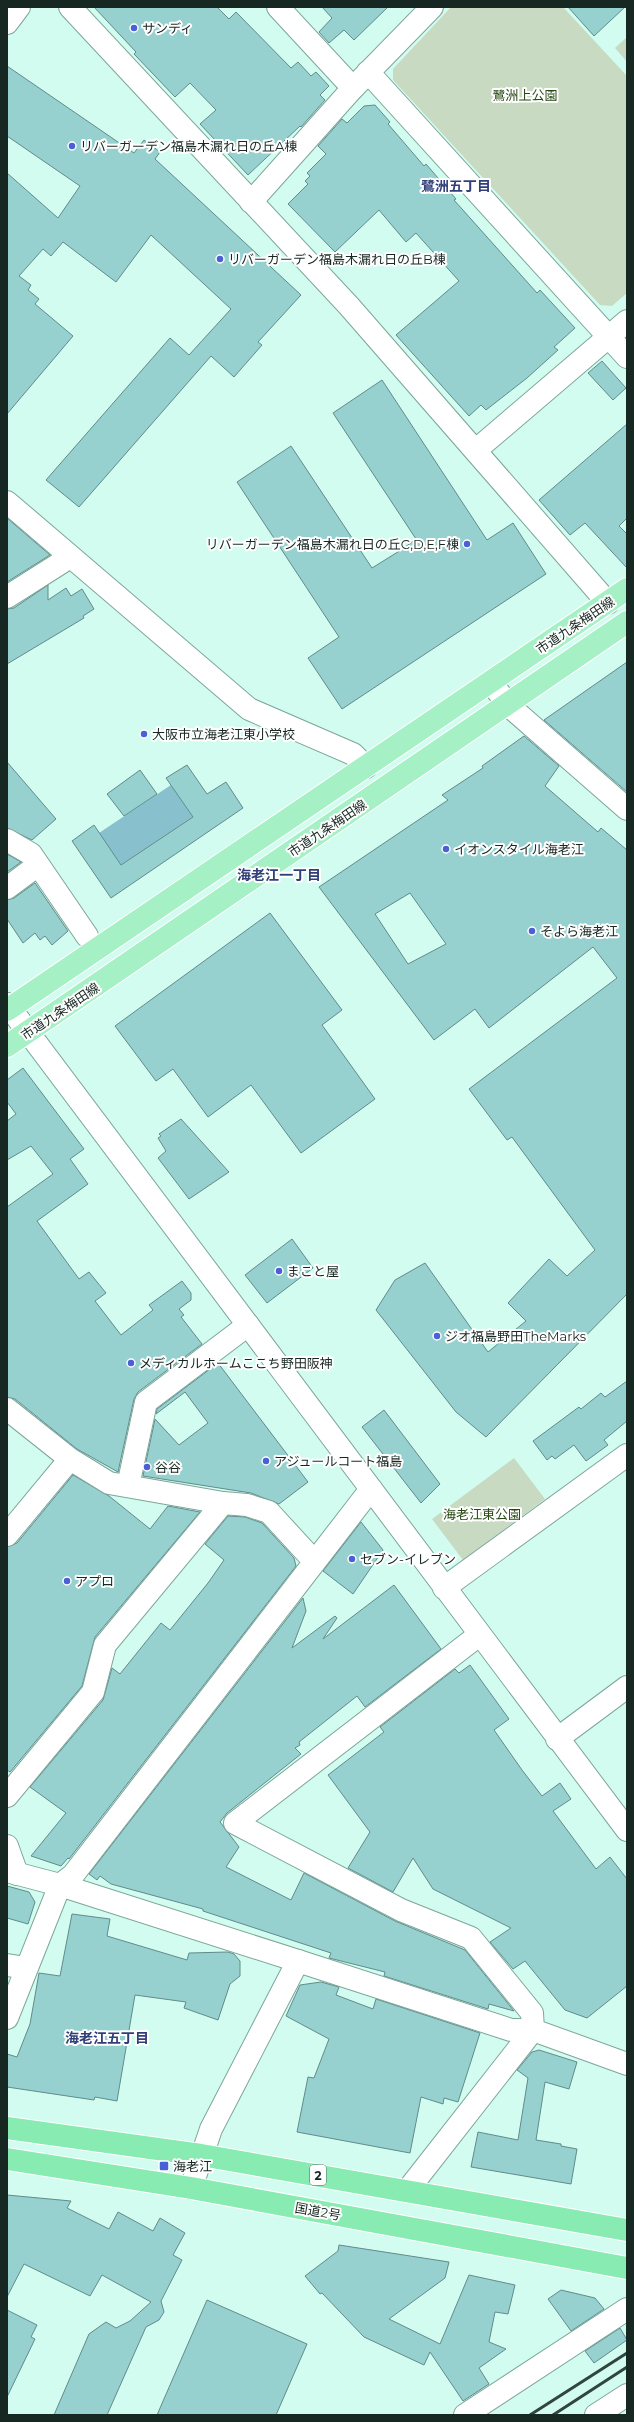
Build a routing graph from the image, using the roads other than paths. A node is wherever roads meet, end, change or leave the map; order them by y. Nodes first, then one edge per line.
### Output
1 (19, 7) edge
2 (70, 7) edge
3 (278, 7) edge
4 (432, 7) edge
5 (7, 23) edge
6 (360, 80) junction
7 (251, 202) junction
8 (627, 321) edge
9 (609, 337) junction
10 (627, 357) edge
11 (476, 450) junction
12 (7, 502) edge
13 (70, 557) junction
14 (627, 589) edge
15 (7, 597) edge
16 (608, 603) junction
17 (627, 622) edge
18 (491, 682) junction
19 (508, 705) junction
20 (366, 767) junction
21 (627, 809) edge
22 (7, 840) edge
23 (38, 865) junction
24 (7, 888) edge
25 (87, 936) dead end
26 (8, 1007) edge
27 (27, 1033) junction
28 (7, 1046) edge
29 (248, 1325) junction
30 (7, 1409) edge
31 (627, 1455) edge
32 (70, 1459) junction
33 (128, 1486) junction
34 (371, 1489) junction
35 (223, 1503) junction
36 (7, 1535) edge
37 (314, 1561) junction
38 (444, 1588) junction
39 (479, 1635) junction
40 (627, 1687) edge
41 (557, 1739) junction
42 (7, 1796) edge
43 (627, 1830) edge
44 (7, 1846) edge
45 (12, 1872) edge
46 (60, 1885) junction
47 (298, 1961) junction
48 (17, 1966) edge
49 (7, 2018) edge
50 (533, 2030) junction
51 (627, 2064) edge
52 (7, 2128) edge
53 (201, 2155) junction
54 (7, 2159) edge
55 (191, 2188) junction
56 (407, 2191) junction
57 (627, 2230) edge
58 (627, 2268) edge
59 (627, 2310) edge
60 (627, 2395) edge
61 (464, 2415) edge
62 (596, 2415) edge

1 - 5 street
2 - 7 street
3 - 6 street
4 - 6 street
6 - 7 street
6 - 9 street
7 - 11 street
8 - 9 street
9 - 10 street
9 - 11 street
11 - 16 street
12 - 13 street
13 - 15 street
13 - 20 street
14 - 16 main road, 市道九条梅田線
16 - 18 main road, 市道九条梅田線
17 - 19 main road, 市道九条梅田線
18 - 19 street
18 - 20 main road, 市道九条梅田線
19 - 21 street
19 - 27 main road, 市道九条梅田線
20 - 26 main road, 市道九条梅田線
22 - 23 street
23 - 24 street
23 - 25 street
26 - 27 street
27 - 28 main road, 市道九条梅田線
27 - 29 street
29 - 33 street
29 - 34 street
30 - 32 street
31 - 38 street
32 - 33 street
32 - 36 street
33 - 35 street
34 - 37 street
34 - 38 street
35 - 37 street
35 - 42 street
37 - 46 street
38 - 39 street
39 - 41 street
39 - 50 street
40 - 41 street
41 - 43 street
44 - 45 street
45 - 46 street
46 - 47 street
46 - 48 street
47 - 50 street
47 - 53 street
48 - 49 street
50 - 51 street
50 - 56 street
52 - 53 highway, 2
53 - 55 street
53 - 56 highway, 2
54 - 55 highway, 国道2号
55 - 58 highway, 国道2号
56 - 57 highway, 2
59 - 61 street
60 - 62 street

